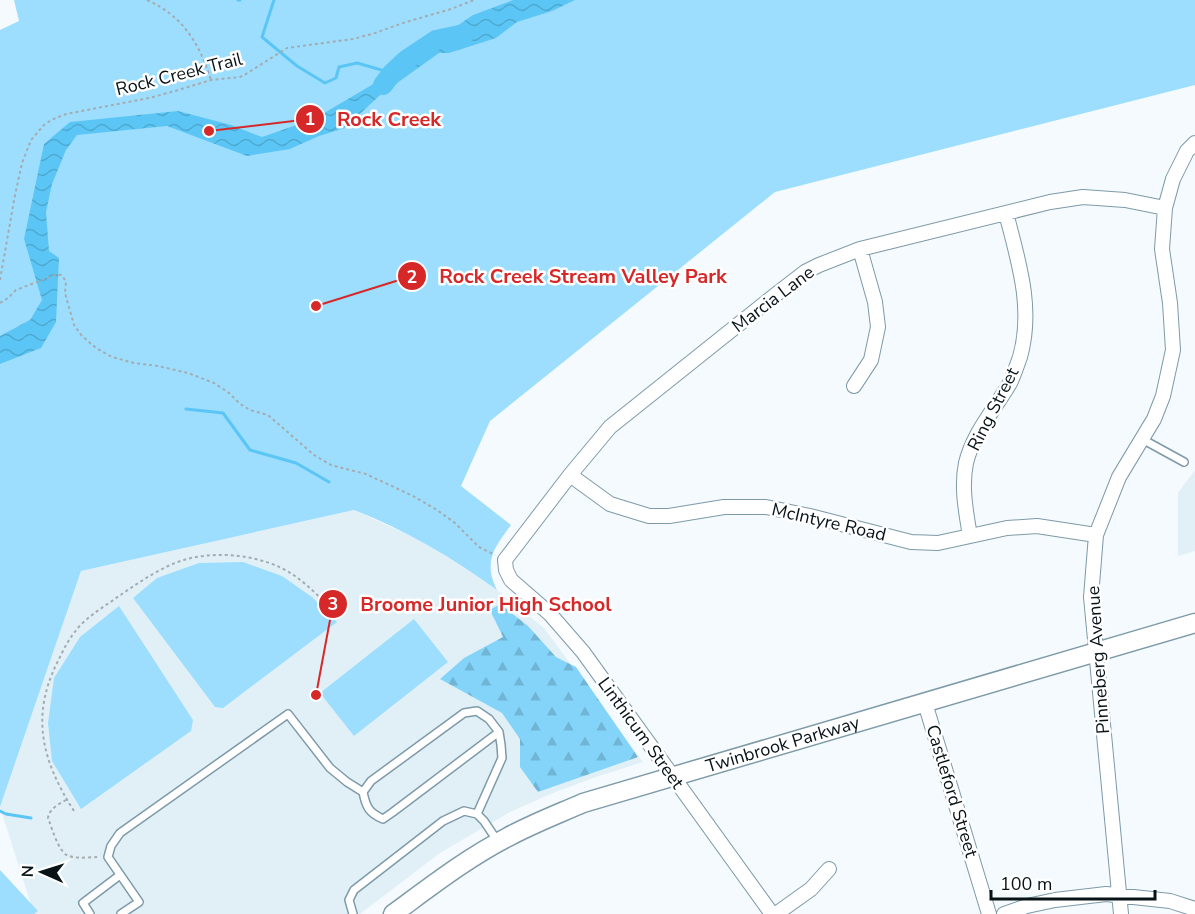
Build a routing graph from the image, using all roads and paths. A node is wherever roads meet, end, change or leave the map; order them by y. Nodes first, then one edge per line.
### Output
1 (147, 0) edge
2 (474, 0) edge
3 (211, 80) junction
4 (1195, 143) edge
5 (1165, 208) junction
6 (1006, 213) junction
7 (860, 249) junction
8 (0, 280) edge
9 (0, 303) edge
10 (854, 386) dead end
11 (1142, 439) junction
12 (1184, 462) dead end
13 (570, 475) junction
14 (1096, 535) junction
15 (970, 536) junction
16 (505, 560) junction
17 (338, 619) dead end
18 (1195, 623) edge
19 (1096, 652) junction
20 (925, 703) junction
21 (499, 732) junction
22 (672, 776) junction
23 (363, 792) junction
24 (66, 800) junction
25 (74, 811) dead end
26 (477, 814) junction
27 (498, 842) junction
28 (108, 857) junction
29 (829, 869) dead end
30 (120, 875) junction
31 (1119, 896) junction
32 (1195, 909) edge
33 (90, 914) edge
34 (122, 914) edge
35 (353, 914) edge
36 (393, 914) edge
37 (774, 914) edge
38 (989, 914) edge
39 (1004, 914) edge
40 (1121, 914) edge

1 - 3 path
2 - 3 path, Rock Creek Trail
3 - 8 path, Rock Creek Trail
4 - 5 street, Pinneberg Avenue
5 - 6 street, Marcia Lane
5 - 11 street, Pinneberg Avenue
6 - 7 street, Marcia Lane
6 - 15 street, Ring Street
7 - 10 street
7 - 13 street, Marcia Lane
9 - 16 path
11 - 12 lane
11 - 14 street, Pinneberg Avenue
13 - 15 street, McIntyre Road
13 - 16 street, Marcia Lane
14 - 15 street, McIntyre Road
14 - 19 street, Pinneberg Avenue
16 - 22 street, Linthicum Street
17 - 24 path
18 - 19 street, Twinbrook Parkway
19 - 20 street, Twinbrook Parkway
19 - 31 street, Pinneberg Avenue
20 - 22 street, Twinbrook Parkway
20 - 38 street, Castleford Street
21 - 23 lane
21 - 23 lane
21 - 26 lane
22 - 27 street, Twinbrook Parkway
22 - 37 street, Linthicum Street
23 - 28 lane
24 - 25 path
24 - 28 path
26 - 27 lane
26 - 35 lane
27 - 36 street, Twinbrook Parkway
28 - 30 lane
29 - 37 street
30 - 33 lane
30 - 34 lane
31 - 32 street
31 - 39 street
31 - 40 street, Pinneberg Avenue

